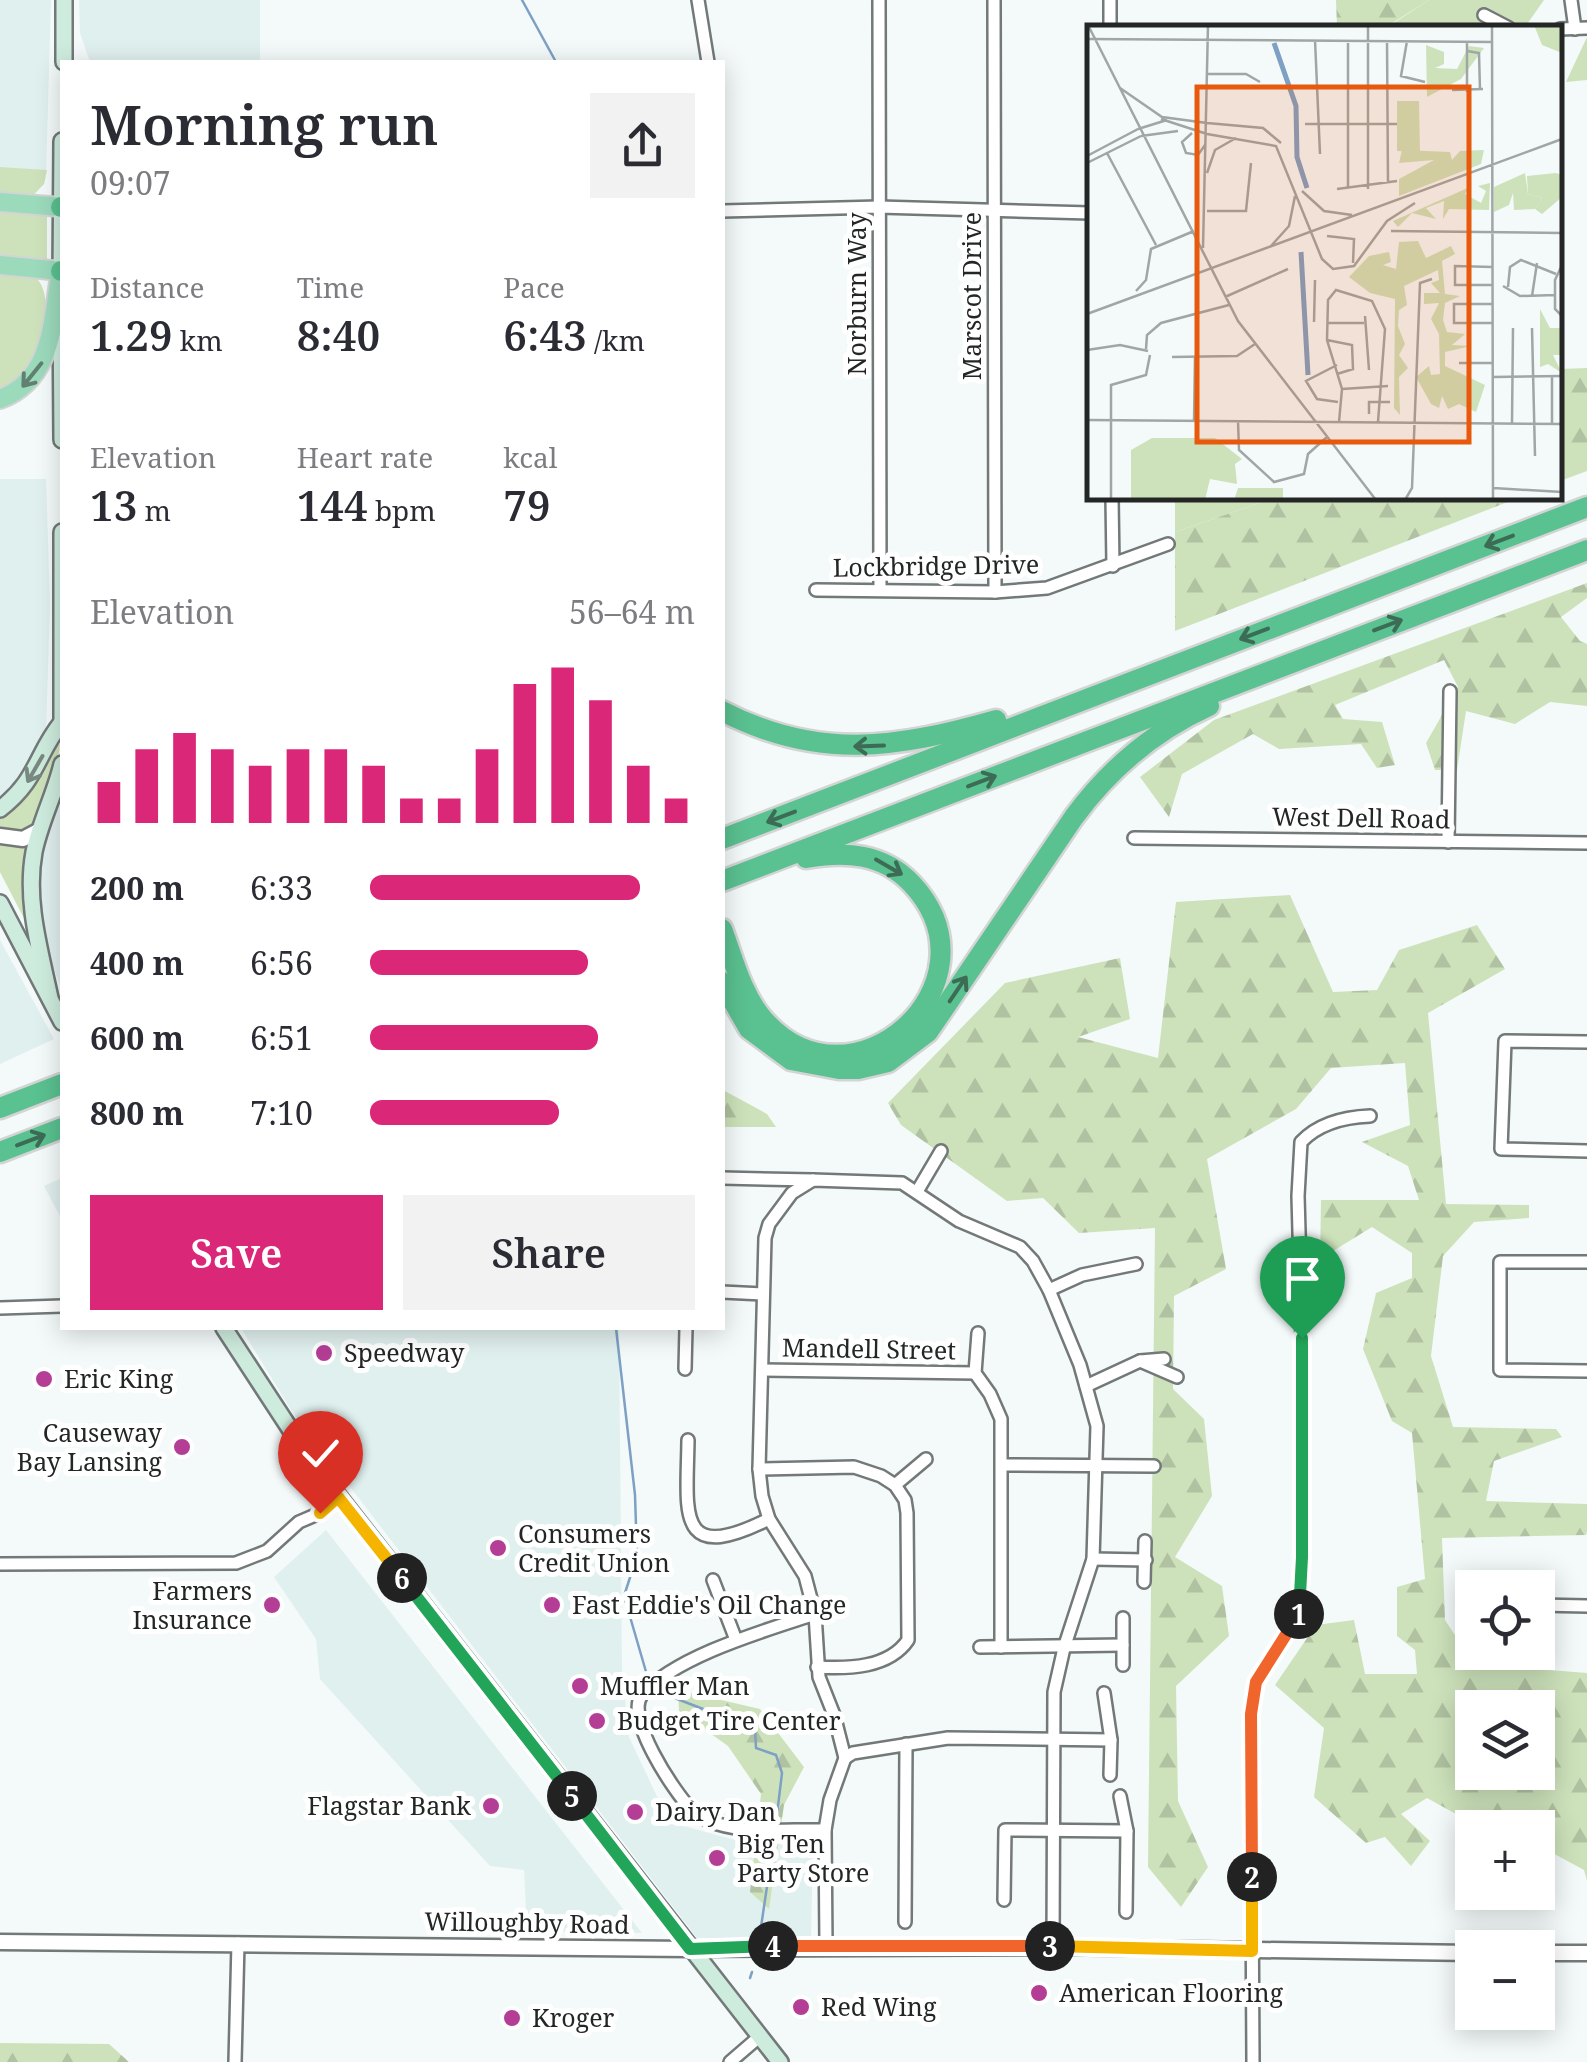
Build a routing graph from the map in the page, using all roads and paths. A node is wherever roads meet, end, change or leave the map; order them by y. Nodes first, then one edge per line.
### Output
1 (64, 0) edge
2 (698, 0) edge
3 (879, 0) edge
4 (994, 0) edge
5 (1571, 0) edge
6 (1484, 15) dead end
7 (1503, 25) edge
8 (1581, 28) edge
9 (64, 60) edge
10 (708, 60) edge
11 (0, 202) edge
12 (60, 207) edge
13 (879, 207) junction
14 (994, 209) junction
15 (725, 212) edge
16 (1087, 213) edge
17 (0, 265) edge
18 (60, 271) edge
19 (60, 281) edge
20 (0, 398) edge
21 (1112, 500) edge
22 (1587, 507) edge
23 (1168, 544) dead end
24 (1587, 550) edge
25 (1113, 566) junction
26 (880, 588) junction
27 (816, 590) dead end
28 (994, 592) junction
29 (1198, 656) junction
30 (1297, 660) junction
31 (1450, 691) dead end
32 (725, 711) edge
33 (60, 725) edge
34 (60, 770) edge
35 (0, 809) edge
36 (40, 830) junction
37 (0, 836) edge
38 (725, 838) edge
39 (1134, 838) dead end
40 (1448, 842) junction
41 (1587, 843) edge
42 (760, 867) junction
43 (725, 880) edge
44 (0, 903) edge
45 (725, 936) edge
46 (725, 987) edge
47 (50, 998) junction
48 (60, 1018) edge
49 (1587, 1042) edge
50 (60, 1085) edge
51 (0, 1108) edge
52 (1370, 1116) dead end
53 (60, 1129) edge
54 (942, 1151) dead end
55 (1587, 1151) edge
56 (0, 1152) edge
57 (725, 1178) edge
58 (812, 1180) junction
59 (918, 1190) junction
60 (1587, 1262) edge
61 (1136, 1264) dead end
62 (1049, 1290) junction
63 (725, 1292) edge
64 (763, 1294) junction
65 (60, 1306) edge
66 (0, 1308) edge
67 (225, 1330) edge
68 (686, 1330) edge
69 (978, 1333) dead end
70 (1164, 1359) dead end
71 (1140, 1361) junction
72 (685, 1369) dead end
73 (763, 1370) junction
74 (1587, 1372) edge
75 (974, 1373) junction
76 (1177, 1377) dead end
77 (1086, 1386) junction
78 (688, 1440) dead end
79 (926, 1458) dead end
80 (1003, 1465) junction
81 (1098, 1466) junction
82 (1154, 1466) dead end
83 (760, 1468) junction
84 (894, 1485) junction
85 (338, 1497) junction
86 (770, 1519) junction
87 (1145, 1541) dead end
88 (1093, 1560) junction
89 (1146, 1560) junction
90 (0, 1564) edge
91 (712, 1580) dead end
92 (1144, 1582) dead end
93 (1555, 1605) edge
94 (1587, 1606) edge
95 (815, 1614) junction
96 (1123, 1618) dead end
97 (736, 1640) junction
98 (1123, 1645) junction
99 (980, 1647) dead end
100 (1001, 1647) junction
101 (1064, 1648) junction
102 (1123, 1665) dead end
103 (817, 1668) junction
104 (1104, 1693) dead end
105 (1054, 1740) junction
106 (1111, 1740) junction
107 (906, 1744) junction
108 (845, 1758) junction
109 (1110, 1775) dead end
110 (1120, 1796) dead end
111 (1052, 1829) junction
112 (825, 1830) junction
113 (1127, 1831) junction
114 (1004, 1900) dead end
115 (1126, 1912) dead end
116 (906, 1922) dead end
117 (0, 1942) edge
118 (238, 1943) junction
119 (826, 1946) junction
120 (1053, 1946) junction
121 (690, 1949) junction
122 (1252, 1951) junction
123 (1455, 1953) edge
124 (1555, 1953) edge
125 (1587, 1954) edge
126 (759, 2037) junction
127 (235, 2062) edge
128 (730, 2062) edge
129 (780, 2062) edge
130 (1252, 2062) edge

1 - 9 main road
2 - 10 street
3 - 13 street, Norburn Way
4 - 14 street, Marscot Drive
5 - 8 street
6 - 7 street
11 - 12 main road
13 - 14 street
13 - 15 street
13 - 26 street, Norburn Way
14 - 16 street
14 - 28 street, Marscot Drive
17 - 18 main road
19 -> 20 main road
21 - 25 street
22 -> 29 highway
23 - 25 street, Lockbridge Drive
30 -> 24 highway
25 - 28 street, Lockbridge Drive
26 - 27 street, Lockbridge Drive
26 - 28 street, Lockbridge Drive
29 -> 32 highway
29 -> 38 highway
42 -> 30 highway
46 -> 30 highway
31 - 40 street
33 -> 35 main road
34 - 36 main road
36 - 37 street
36 - 47 main road
39 - 40 street, West Dell Road
40 - 41 street, West Dell Road
42 - 43 highway
42 -> 45 highway
44 - 47 main road
47 - 48 main road
49 - 55 street
50 - 51 highway
52 - 122 street
56 -> 53 highway
54 - 59 street
57 - 58 street
58 - 59 street
58 - 64 street
59 - 62 street
60 - 74 street
61 - 62 street
62 - 77 street
63 - 64 street
64 - 73 street
65 - 66 street
67 - 85 main road
68 - 72 street
69 - 75 street
70 - 71 street
71 - 76 street
71 - 77 street
73 - 75 street, Mandell Street
73 - 83 street
75 - 80 street
77 - 81 street
78 - 86 street
79 - 84 street
80 - 81 street
80 - 100 street
81 - 82 street
81 - 88 street
83 - 84 street
83 - 86 street
84 - 103 street
85 - 90 street
85 - 121 main road
86 - 95 street
87 - 89 street
88 - 89 street
88 - 101 street
89 - 92 street
91 - 97 street
93 - 94 street
95 - 97 street
95 - 103 street
96 - 98 street
97 - 112 street
98 - 101 street
98 - 102 street
99 - 100 street
100 - 101 street
101 - 105 street
103 - 108 street
104 - 106 street
105 - 106 street
105 - 107 street
105 - 111 street
106 - 109 street
107 - 108 street
107 - 116 street
108 - 112 street
110 - 113 street
111 - 113 street
111 - 114 street
111 - 120 street
112 - 119 street
113 - 115 street
117 - 118 street, Willoughby Road
118 - 121 street, Willoughby Road
118 - 127 street
119 - 120 street, Willoughby Road
119 - 121 street, Willoughby Road
120 - 122 street, Willoughby Road
121 - 126 main road
122 - 123 street, Willoughby Road
122 - 130 street
124 - 125 street
126 - 128 street
126 - 129 main road

